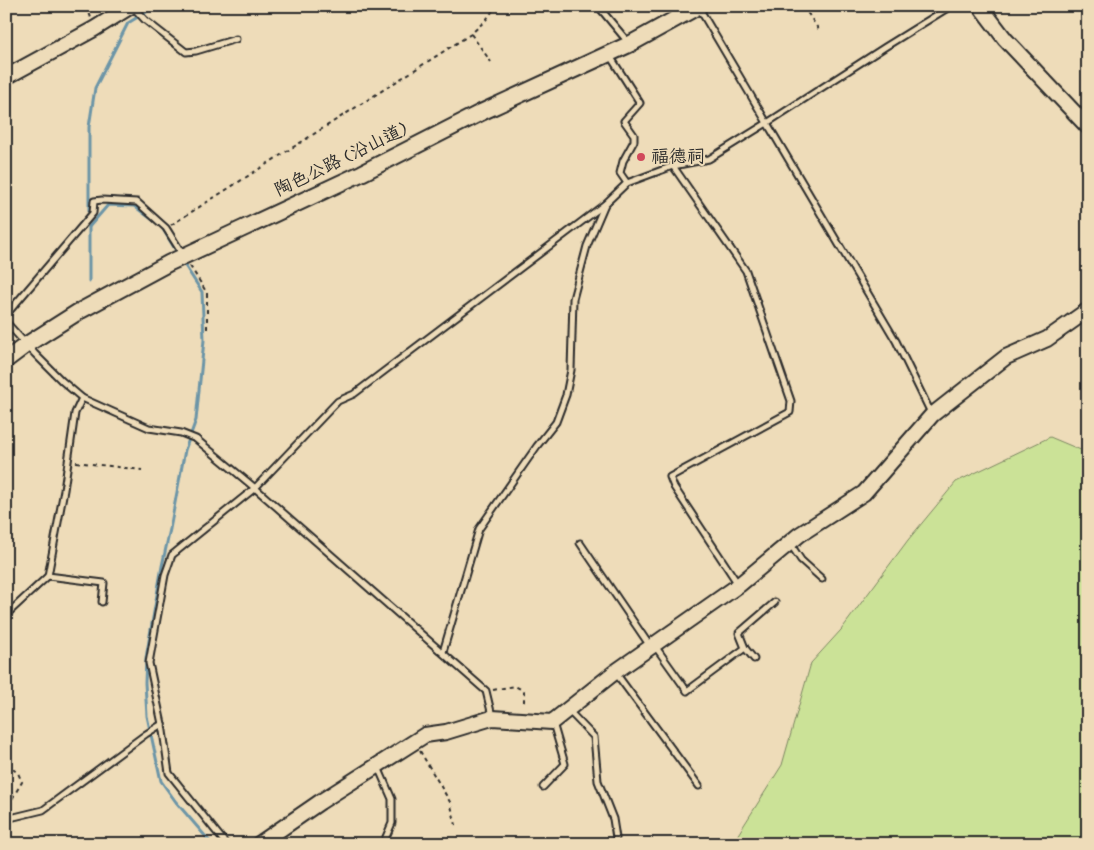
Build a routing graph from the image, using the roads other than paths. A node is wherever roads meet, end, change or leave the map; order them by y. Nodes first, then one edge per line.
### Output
1 (598, 6) edge
2 (699, 6) edge
3 (951, 6) edge
4 (980, 6) edge
5 (133, 8) edge
6 (236, 39) dead end
7 (630, 44) junction
8 (609, 54) junction
9 (6, 78) edge
10 (767, 123) junction
11 (1088, 127) edge
12 (673, 166) junction
13 (627, 183) junction
14 (605, 204) junction
15 (183, 256) junction
16 (1088, 310) edge
17 (6, 315) edge
18 (6, 322) edge
19 (26, 345) junction
20 (6, 360) edge
21 (82, 398) junction
22 (932, 415) junction
23 (255, 488) junction
24 (580, 542) dead end
25 (790, 543) junction
26 (48, 576) junction
27 (822, 579) dead end
28 (739, 585) junction
29 (102, 602) dead end
30 (775, 602) dead end
31 (6, 615) edge
32 (652, 645) junction
33 (745, 648) junction
34 (443, 652) junction
35 (754, 659) dead end
36 (615, 672) junction
37 (568, 710) junction
38 (492, 718) junction
39 (552, 722) junction
40 (162, 724) junction
41 (378, 766) junction
42 (699, 786) dead end
43 (543, 787) dead end
44 (6, 819) edge
45 (226, 844) edge
46 (259, 844) edge
47 (383, 844) edge
48 (613, 844) edge

1 - 7 lane
2 - 7 main road, 陶色公路 (沿山道)
2 - 10 lane
3 - 10 lane
4 - 11 street
5 - 6 lane
5 - 9 street
7 - 8 main road, 陶色公路 (沿山道)
8 - 13 lane
8 - 15 main road, 陶色公路 (沿山道)
10 - 12 lane
10 - 22 lane
12 - 13 lane
12 - 28 lane
13 - 14 lane
14 - 23 lane
14 - 34 lane
15 - 17 lane
15 - 19 main road, 陶色公路 (沿山道)
16 - 22 street
18 - 19 lane
19 - 20 main road, 陶色公路 (沿山道)
19 - 21 lane
21 - 23 lane
21 - 26 lane
22 - 25 street
23 - 34 lane
23 - 40 lane
24 - 32 lane
25 - 27 lane
25 - 28 street
26 - 29 lane
26 - 31 lane
28 - 32 street
30 - 33 lane
32 - 33 lane
32 - 36 street
33 - 35 lane
34 - 38 lane
36 - 37 street
36 - 42 lane
37 - 39 street
37 - 48 lane
38 - 39 street
38 - 41 street
39 - 43 lane
40 - 44 lane
40 - 45 lane
41 - 46 street
41 - 47 lane

